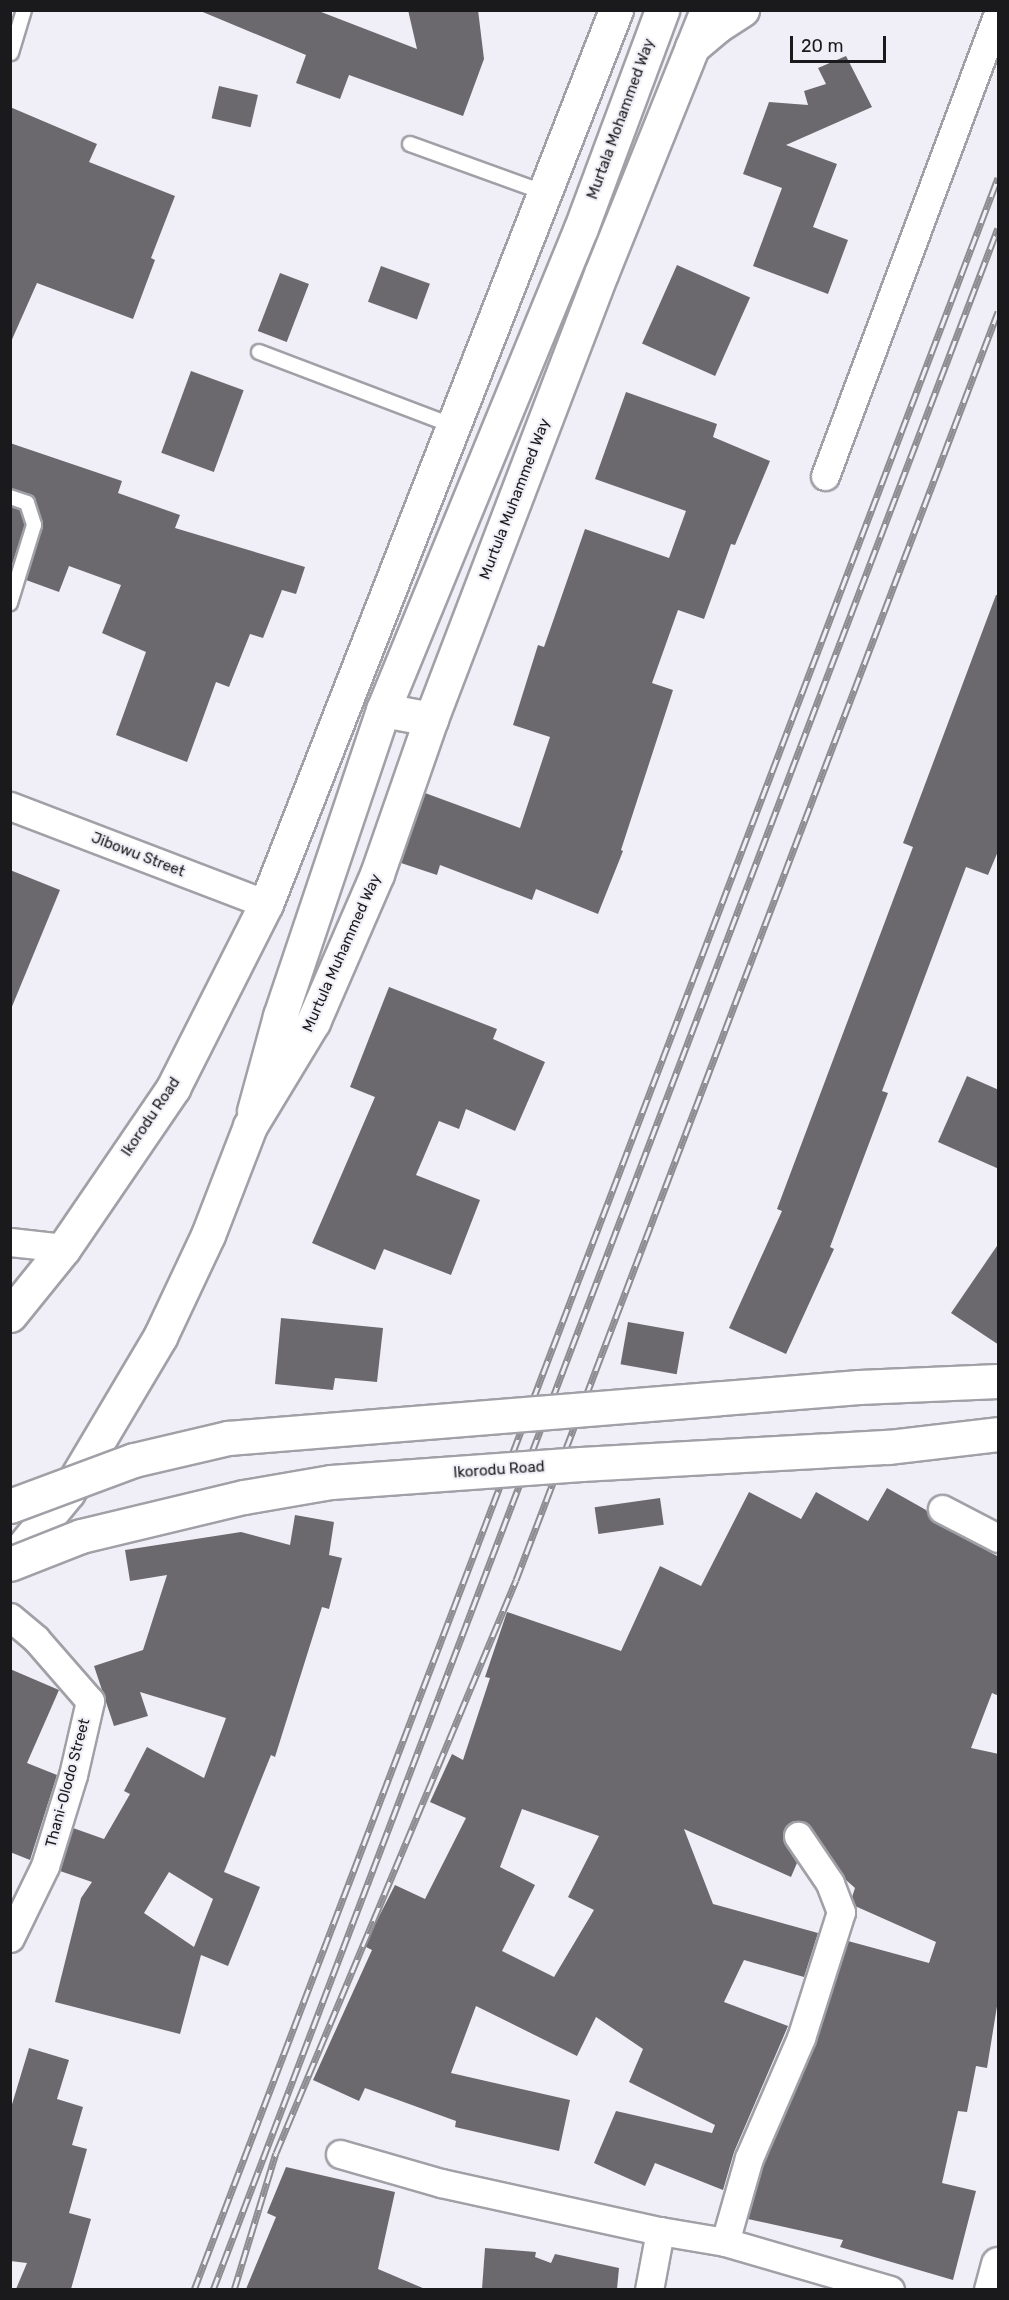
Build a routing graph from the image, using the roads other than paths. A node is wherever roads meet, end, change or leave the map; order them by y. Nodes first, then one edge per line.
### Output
1 (24, 10) edge
2 (592, 10) edge
3 (616, 10) edge
4 (662, 10) edge
5 (706, 10) edge
6 (742, 10) edge
7 (999, 14) edge
8 (692, 47) junction
9 (11, 53) edge
10 (588, 84) junction
11 (410, 144) dead end
12 (545, 194) junction
13 (581, 228) joint
14 (259, 352) dead end
15 (454, 426) junction
16 (825, 476) dead end
17 (10, 497) edge
18 (10, 603) edge
19 (383, 710) junction
20 (431, 719) junction
21 (10, 806) edge
22 (266, 904) junction
23 (250, 1126) junction
24 (10, 1242) edge
25 (64, 1248) junction
26 (10, 1316) edge
27 (999, 1381) edge
28 (999, 1434) edge
29 (68, 1492) junction
30 (10, 1504) edge
31 (942, 1509) dead end
32 (999, 1538) edge
33 (10, 1563) edge
34 (10, 1617) edge
35 (798, 1836) dead end
36 (10, 1938) edge
37 (340, 2154) dead end
38 (660, 2231) junction
39 (725, 2242) junction
40 (999, 2264) edge
41 (649, 2289) edge
42 (890, 2289) edge
43 (991, 2289) edge

1 - 9 lane
2 - 10 main road
3 - 10 main road
4 - 13 main road, Murtala Mohammed Way
5 - 8 main road, Murtula Muhammed Way
6 - 8 main road
7 - 16 street
8 - 20 main road, Murtula Muhammed Way
10 - 12 main road
11 - 12 lane
12 - 15 main road
13 - 19 main road, Murtula Muhammed Way
14 - 15 lane
15 - 22 main road
17 - 18 lane
19 - 20 main road
19 - 23 main road, Murtula Muhammed Way
20 - 23 main road, Murtula Muhammed Way
21 - 22 street, Jibowu Street
22 - 25 main road, Ikorodu Road
23 - 29 main road, Ikorodu Road
24 - 25 street
25 - 26 main road, Ikorodu Road
27 - 30 main road, bridge
28 - 33 main road, Ikorodu Road, bridge
29 - 30 main road
29 - 33 main road, Ikorodu Road
31 - 32 street
34 - 36 street, Thani-Olodo Street
35 - 39 street
37 - 38 street
38 - 39 street
38 - 41 street
39 - 42 street
40 - 43 main road

